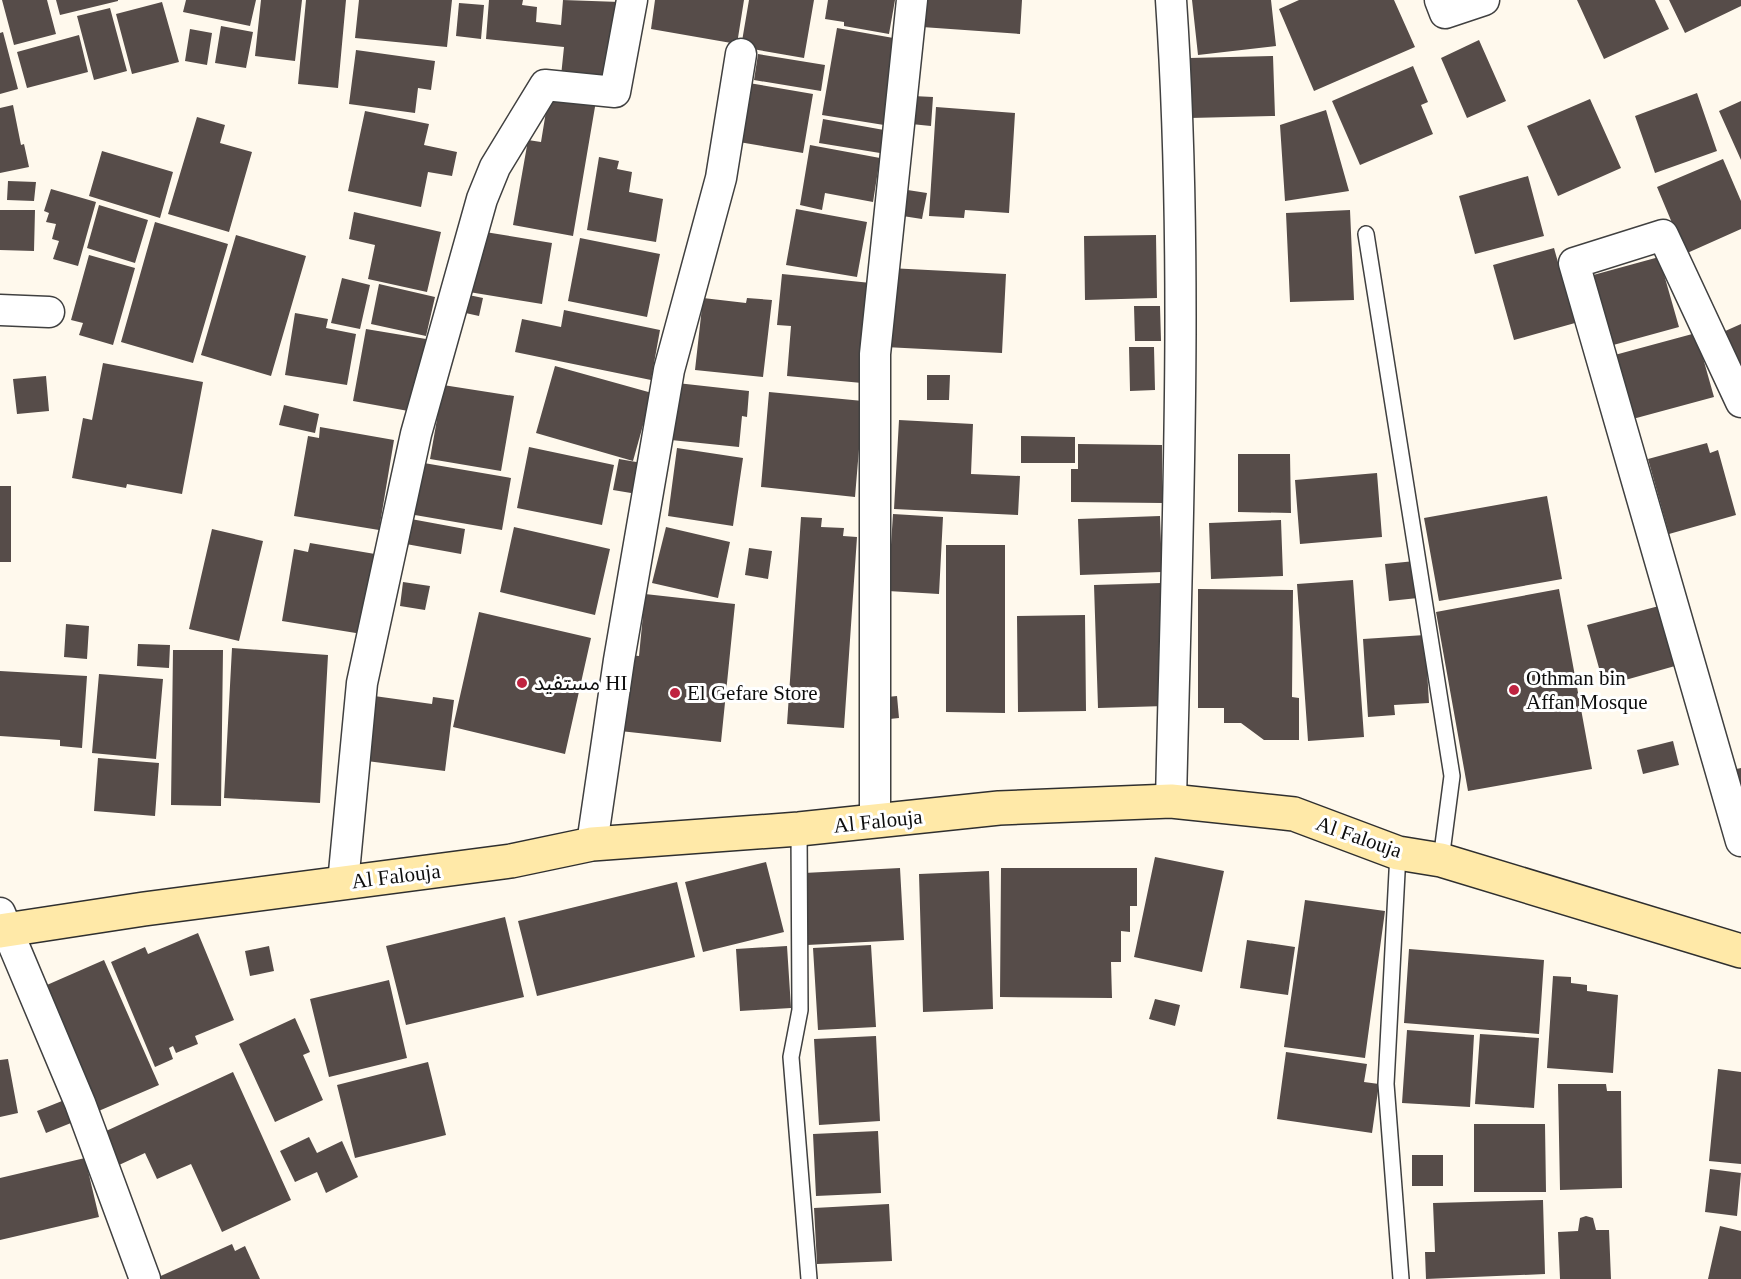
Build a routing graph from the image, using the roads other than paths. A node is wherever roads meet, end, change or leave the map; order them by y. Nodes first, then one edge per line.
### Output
1 (632, 0) edge
2 (912, 0) edge
3 (1171, 0) edge
4 (1440, 0) edge
5 (1484, 0) edge
6 (741, 54) dead end
7 (1366, 234) dead end
8 (0, 310) edge
9 (50, 312) dead end
10 (1741, 402) edge
11 (1171, 801) junction
12 (875, 821) junction
13 (800, 829) junction
14 (1741, 841) edge
15 (592, 844) junction
16 (1398, 853) junction
17 (1441, 860) junction
18 (343, 883) junction
19 (2, 924) edge
20 (1741, 951) edge
21 (146, 1279) edge
22 (809, 1279) edge
23 (1401, 1279) edge

1 - 18 street
2 - 12 street
3 - 11 street
4 - 5 street
6 - 15 street
7 - 17 lane
8 - 9 street
10 - 14 street
11 - 12 main road, Al Falouja
11 - 16 main road, Al Falouja
12 - 13 main road, Al Falouja
13 - 15 main road, Al Falouja
13 - 22 lane
15 - 18 main road, Al Falouja
16 - 17 main road, Al Falouja
16 - 23 lane
17 - 20 main road, Al Falouja
18 - 19 main road, Al Falouja
19 - 21 street

